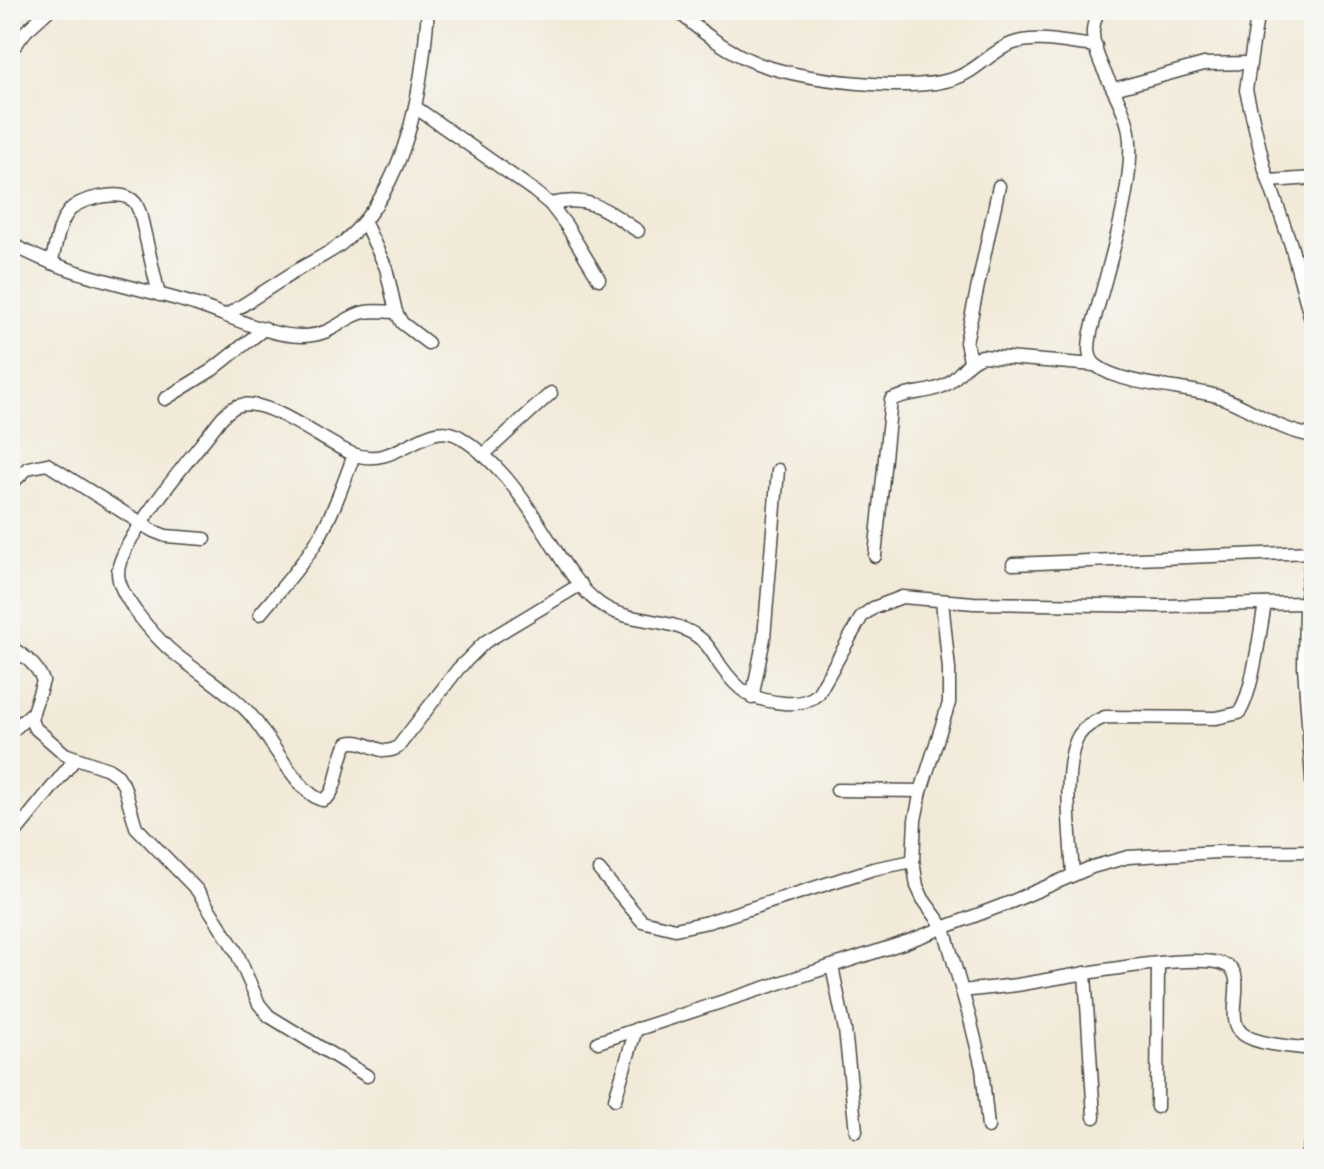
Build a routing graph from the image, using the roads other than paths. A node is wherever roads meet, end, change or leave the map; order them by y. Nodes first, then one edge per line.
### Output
1 (49, 10) edge
2 (428, 10) edge
3 (677, 10) edge
4 (1098, 10) edge
5 (1258, 10) edge
6 (1096, 46) junction
7 (10, 52) edge
8 (1249, 63) junction
9 (1114, 89) junction
10 (415, 107) junction
11 (1314, 178) edge
12 (1269, 181) junction
13 (999, 186) dead end
14 (550, 204) junction
15 (364, 221) junction
16 (638, 231) dead end
17 (10, 243) edge
18 (51, 263) junction
19 (599, 279) dead end
20 (159, 295) junction
21 (396, 312) junction
22 (227, 315) junction
23 (265, 328) junction
24 (1314, 331) edge
25 (428, 343) dead end
26 (970, 361) junction
27 (1095, 365) junction
28 (551, 393) dead end
29 (165, 399) dead end
30 (1314, 436) edge
31 (354, 455) junction
32 (483, 455) junction
33 (778, 470) dead end
34 (10, 485) edge
35 (141, 524) junction
36 (1314, 538) edge
37 (205, 539) dead end
38 (1312, 552) junction
39 (875, 556) dead end
40 (1013, 564) dead end
41 (581, 584) junction
42 (942, 601) junction
43 (1305, 603) junction
44 (1265, 604) junction
45 (260, 614) dead end
46 (10, 647) edge
47 (752, 698) junction
48 (33, 712) junction
49 (10, 733) edge
50 (76, 758) junction
51 (837, 790) dead end
52 (921, 791) junction
53 (1314, 808) edge
54 (10, 839) edge
55 (1314, 851) edge
56 (913, 861) junction
57 (599, 870) dead end
58 (1073, 875) junction
59 (944, 928) junction
60 (1158, 964) junction
61 (832, 966) junction
62 (1085, 973) junction
63 (962, 991) junction
64 (636, 1029) junction
65 (598, 1042) dead end
66 (1314, 1049) edge
67 (367, 1076) dead end
68 (615, 1099) dead end
69 (1157, 1107) dead end
70 (1094, 1117) dead end
71 (988, 1127) dead end
72 (856, 1131) dead end
73 (1314, 1131) edge
74 (1306, 1159) edge

1 - 7 street
2 - 10 street
3 - 6 street
4 - 6 street
5 - 8 street
6 - 9 street
8 - 9 street
8 - 12 street
9 - 27 street
10 - 14 street
10 - 15 street
11 - 12 street
12 - 24 street
13 - 26 street
14 - 16 street
14 - 19 street
15 - 21 street
15 - 22 street
17 - 18 street
18 - 20 street
18 - 20 street
20 - 22 street
21 - 23 street
21 - 25 street
22 - 23 street
23 - 29 street
26 - 27 street
26 - 39 street
27 - 30 street
28 - 32 street
31 - 32 street
31 - 35 street
31 - 45 street
32 - 41 street
33 - 47 street
34 - 35 street
35 - 37 street
35 - 41 street
36 - 38 street
38 - 40 street
38 - 43 street
41 - 47 street
42 - 44 street
42 - 47 street
42 - 52 street
43 - 44 street
43 - 53 street
44 - 58 street
46 - 48 street
48 - 49 street
48 - 50 street
50 - 54 street
50 - 67 street
51 - 52 street
52 - 56 street
55 - 58 street
56 - 57 street
56 - 59 street
58 - 59 street
59 - 61 street
59 - 63 street
60 - 62 street
60 - 66 street
60 - 69 street
61 - 64 street
61 - 72 street
62 - 63 street
62 - 70 street
63 - 71 street
64 - 65 street
64 - 68 street
73 - 74 street

